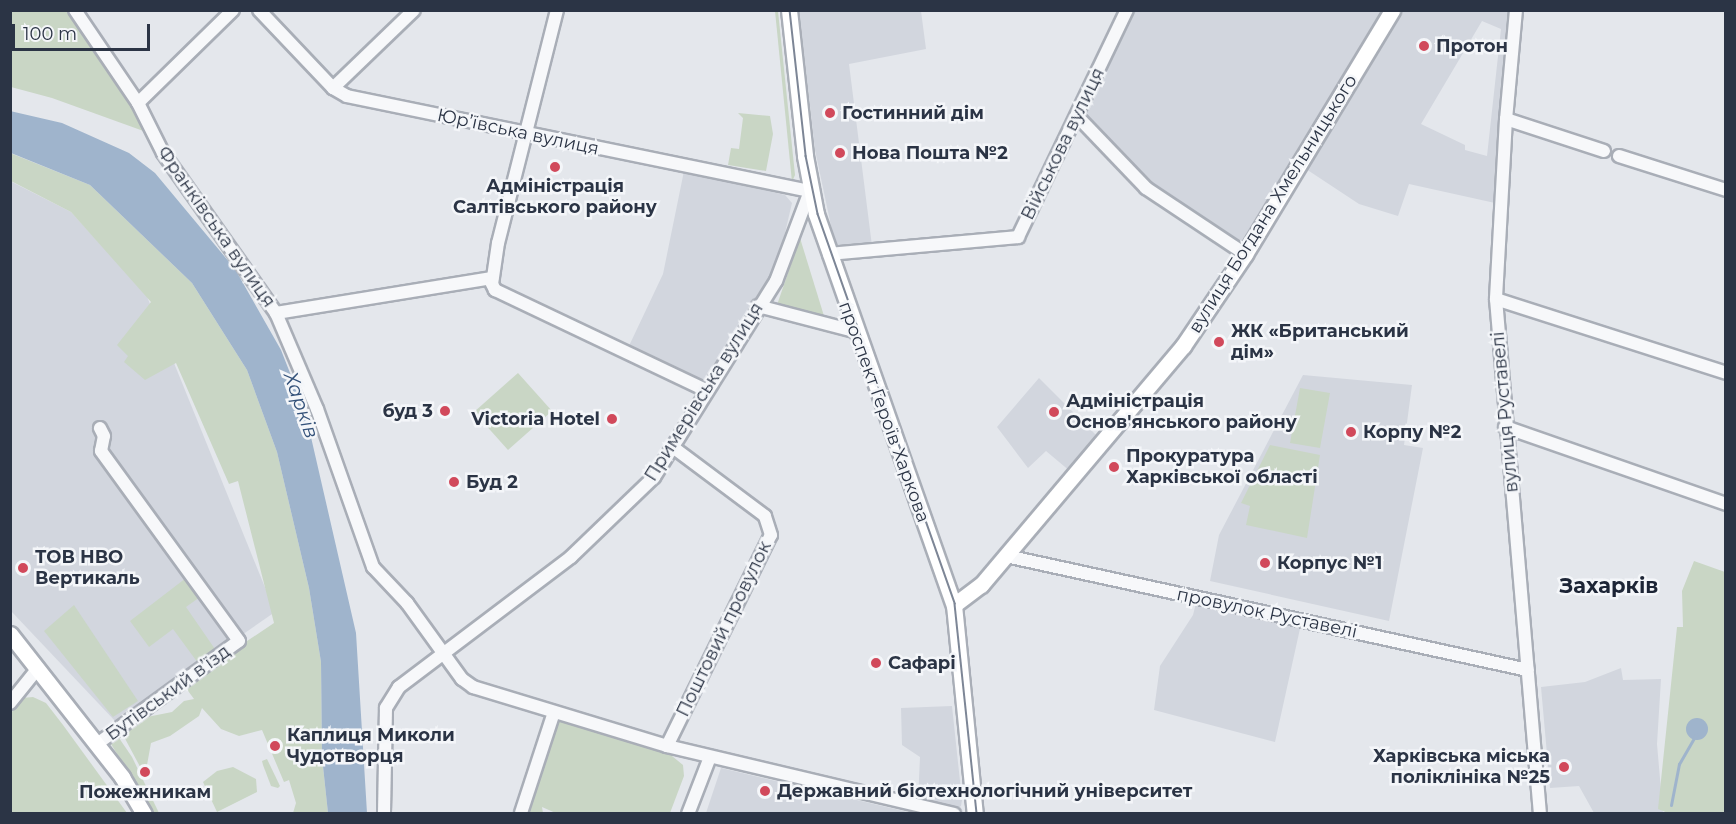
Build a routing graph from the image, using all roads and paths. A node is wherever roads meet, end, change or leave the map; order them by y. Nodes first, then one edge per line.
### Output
1 (75, 10) edge
2 (233, 10) edge
3 (259, 10) edge
4 (414, 10) edge
5 (557, 10) edge
6 (789, 10) edge
7 (1127, 10) edge
8 (1392, 10) edge
9 (1516, 10) edge
10 (333, 88) junction
11 (138, 103) junction
12 (1077, 116) junction
13 (1506, 119) junction
14 (526, 134) junction
15 (1604, 151) dead end
16 (1618, 156) dead end
17 (1725, 190) edge
18 (810, 191) junction
19 (828, 254) junction
20 (1245, 254) junction
21 (492, 278) junction
22 (1496, 299) junction
23 (758, 306) junction
24 (276, 313) junction
25 (854, 331) junction
26 (1725, 374) edge
27 (706, 390) junction
28 (100, 428) dead end
29 (1505, 428) junction
30 (674, 448) junction
31 (1725, 504) edge
32 (1006, 556) junction
33 (954, 605) junction
34 (10, 634) edge
35 (443, 652) junction
36 (38, 668) junction
37 (1528, 670) junction
38 (10, 703) edge
39 (554, 712) junction
40 (97, 744) junction
41 (667, 746) junction
42 (710, 757) junction
43 (144, 813) edge
44 (384, 813) edge
45 (521, 813) edge
46 (688, 813) edge
47 (954, 813) edge
48 (975, 813) edge
49 (1540, 813) edge

1 - 11 street, Франківська вулиця
2 - 11 street
3 - 10 street, Юр’ївська вулиця
4 - 10 street
5 - 14 street
6 - 18 main road, проспект Героїв Харкова
7 - 12 street, Військова вулиця
8 - 20 main road, вулиця Богдана Хмельницького
9 - 13 street, вулиця Руставелі
10 - 14 street, Юр’ївська вулиця
11 - 24 street, Франківська вулиця
12 - 19 street, Військова вулиця
12 - 20 street
13 - 15 street
13 - 22 street, вулиця Руставелі
14 - 18 street, Юр’ївська вулиця
14 - 21 street
16 - 17 street
18 - 19 main road, проспект Героїв Харкова
18 - 23 street, Примерівська вулиця
19 - 25 main road, проспект Героїв Харкова
20 - 32 main road, вулиця Богдана Хмельницького
21 - 24 street
21 - 27 street
22 - 26 street
22 - 29 street, вулиця Руставелі
23 - 25 street
23 - 27 street, Примерівська вулиця
24 - 35 street, Франківська вулиця
25 - 33 main road, проспект Героїв Харкова
27 - 30 street, Примерівська вулиця
28 - 40 street, Бутівський в’їзд
29 - 31 street
29 - 37 street, вулиця Руставелі
30 - 35 street, Примерівська вулиця
30 - 41 street, Поштовий провулок
32 - 33 main road, вулиця Богдана Хмельницького
32 - 37 street, провулок Руставелі
33 - 48 main road, проспект Героїв Харкова
34 - 36 main road
35 - 39 street, Франківська вулиця
35 - 44 street, Примерівська вулиця
36 - 38 street
36 - 40 main road
37 - 49 street, вулиця Руставелі
39 - 41 street, Франківська вулиця
39 - 45 street
40 - 43 main road
41 - 42 street, Франківська вулиця
42 - 46 street
42 - 47 street, Франківська вулиця

